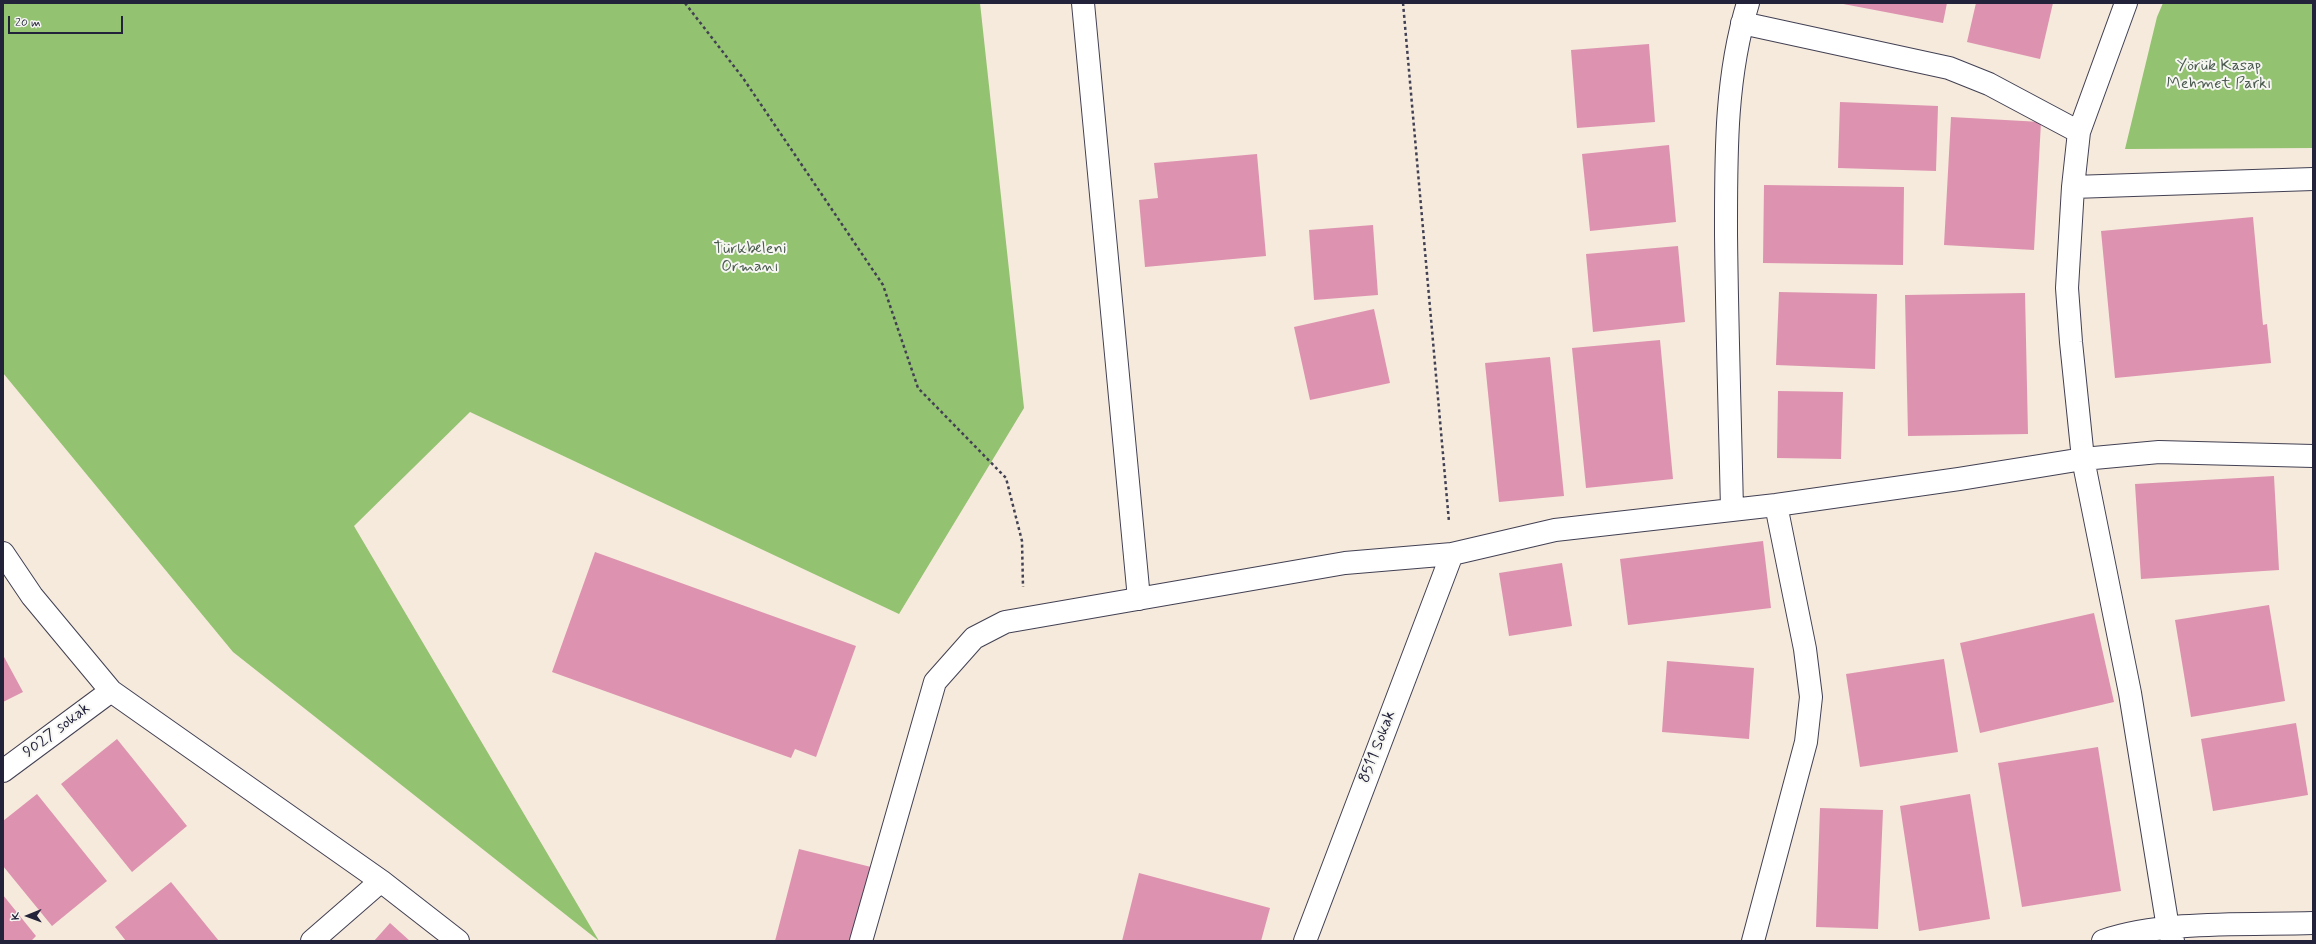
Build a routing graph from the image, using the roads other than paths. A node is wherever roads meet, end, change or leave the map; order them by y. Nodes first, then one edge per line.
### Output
1 (1083, 3) edge
2 (2126, 3) edge
3 (1745, 13) edge
4 (2079, 132) junction
5 (2313, 179) edge
6 (2073, 187) junction
7 (2313, 456) edge
8 (2084, 459) junction
9 (1776, 505) junction
10 (1732, 510) junction
11 (3, 553) edge
12 (1452, 554) junction
13 (1138, 599) junction
14 (111, 691) junction
15 (3, 771) edge
16 (381, 881) junction
17 (2313, 923) edge
18 (2170, 934) edge
19 (312, 941) edge
20 (458, 941) edge
21 (861, 941) edge
22 (1305, 941) edge
23 (1753, 941) edge
24 (2102, 941) edge

1 - 13 street
2 - 4 street
3 - 4 street
3 - 10 street
4 - 6 street
5 - 6 street
6 - 8 street
7 - 8 street
8 - 9 street
8 - 18 street
9 - 10 street
9 - 23 street
10 - 12 street
11 - 14 street
12 - 13 street
12 - 22 street, 8511 Sokak
13 - 21 street
14 - 15 street, 9027 sokak
14 - 16 street
16 - 19 street
16 - 20 street
17 - 18 street
18 - 24 street

